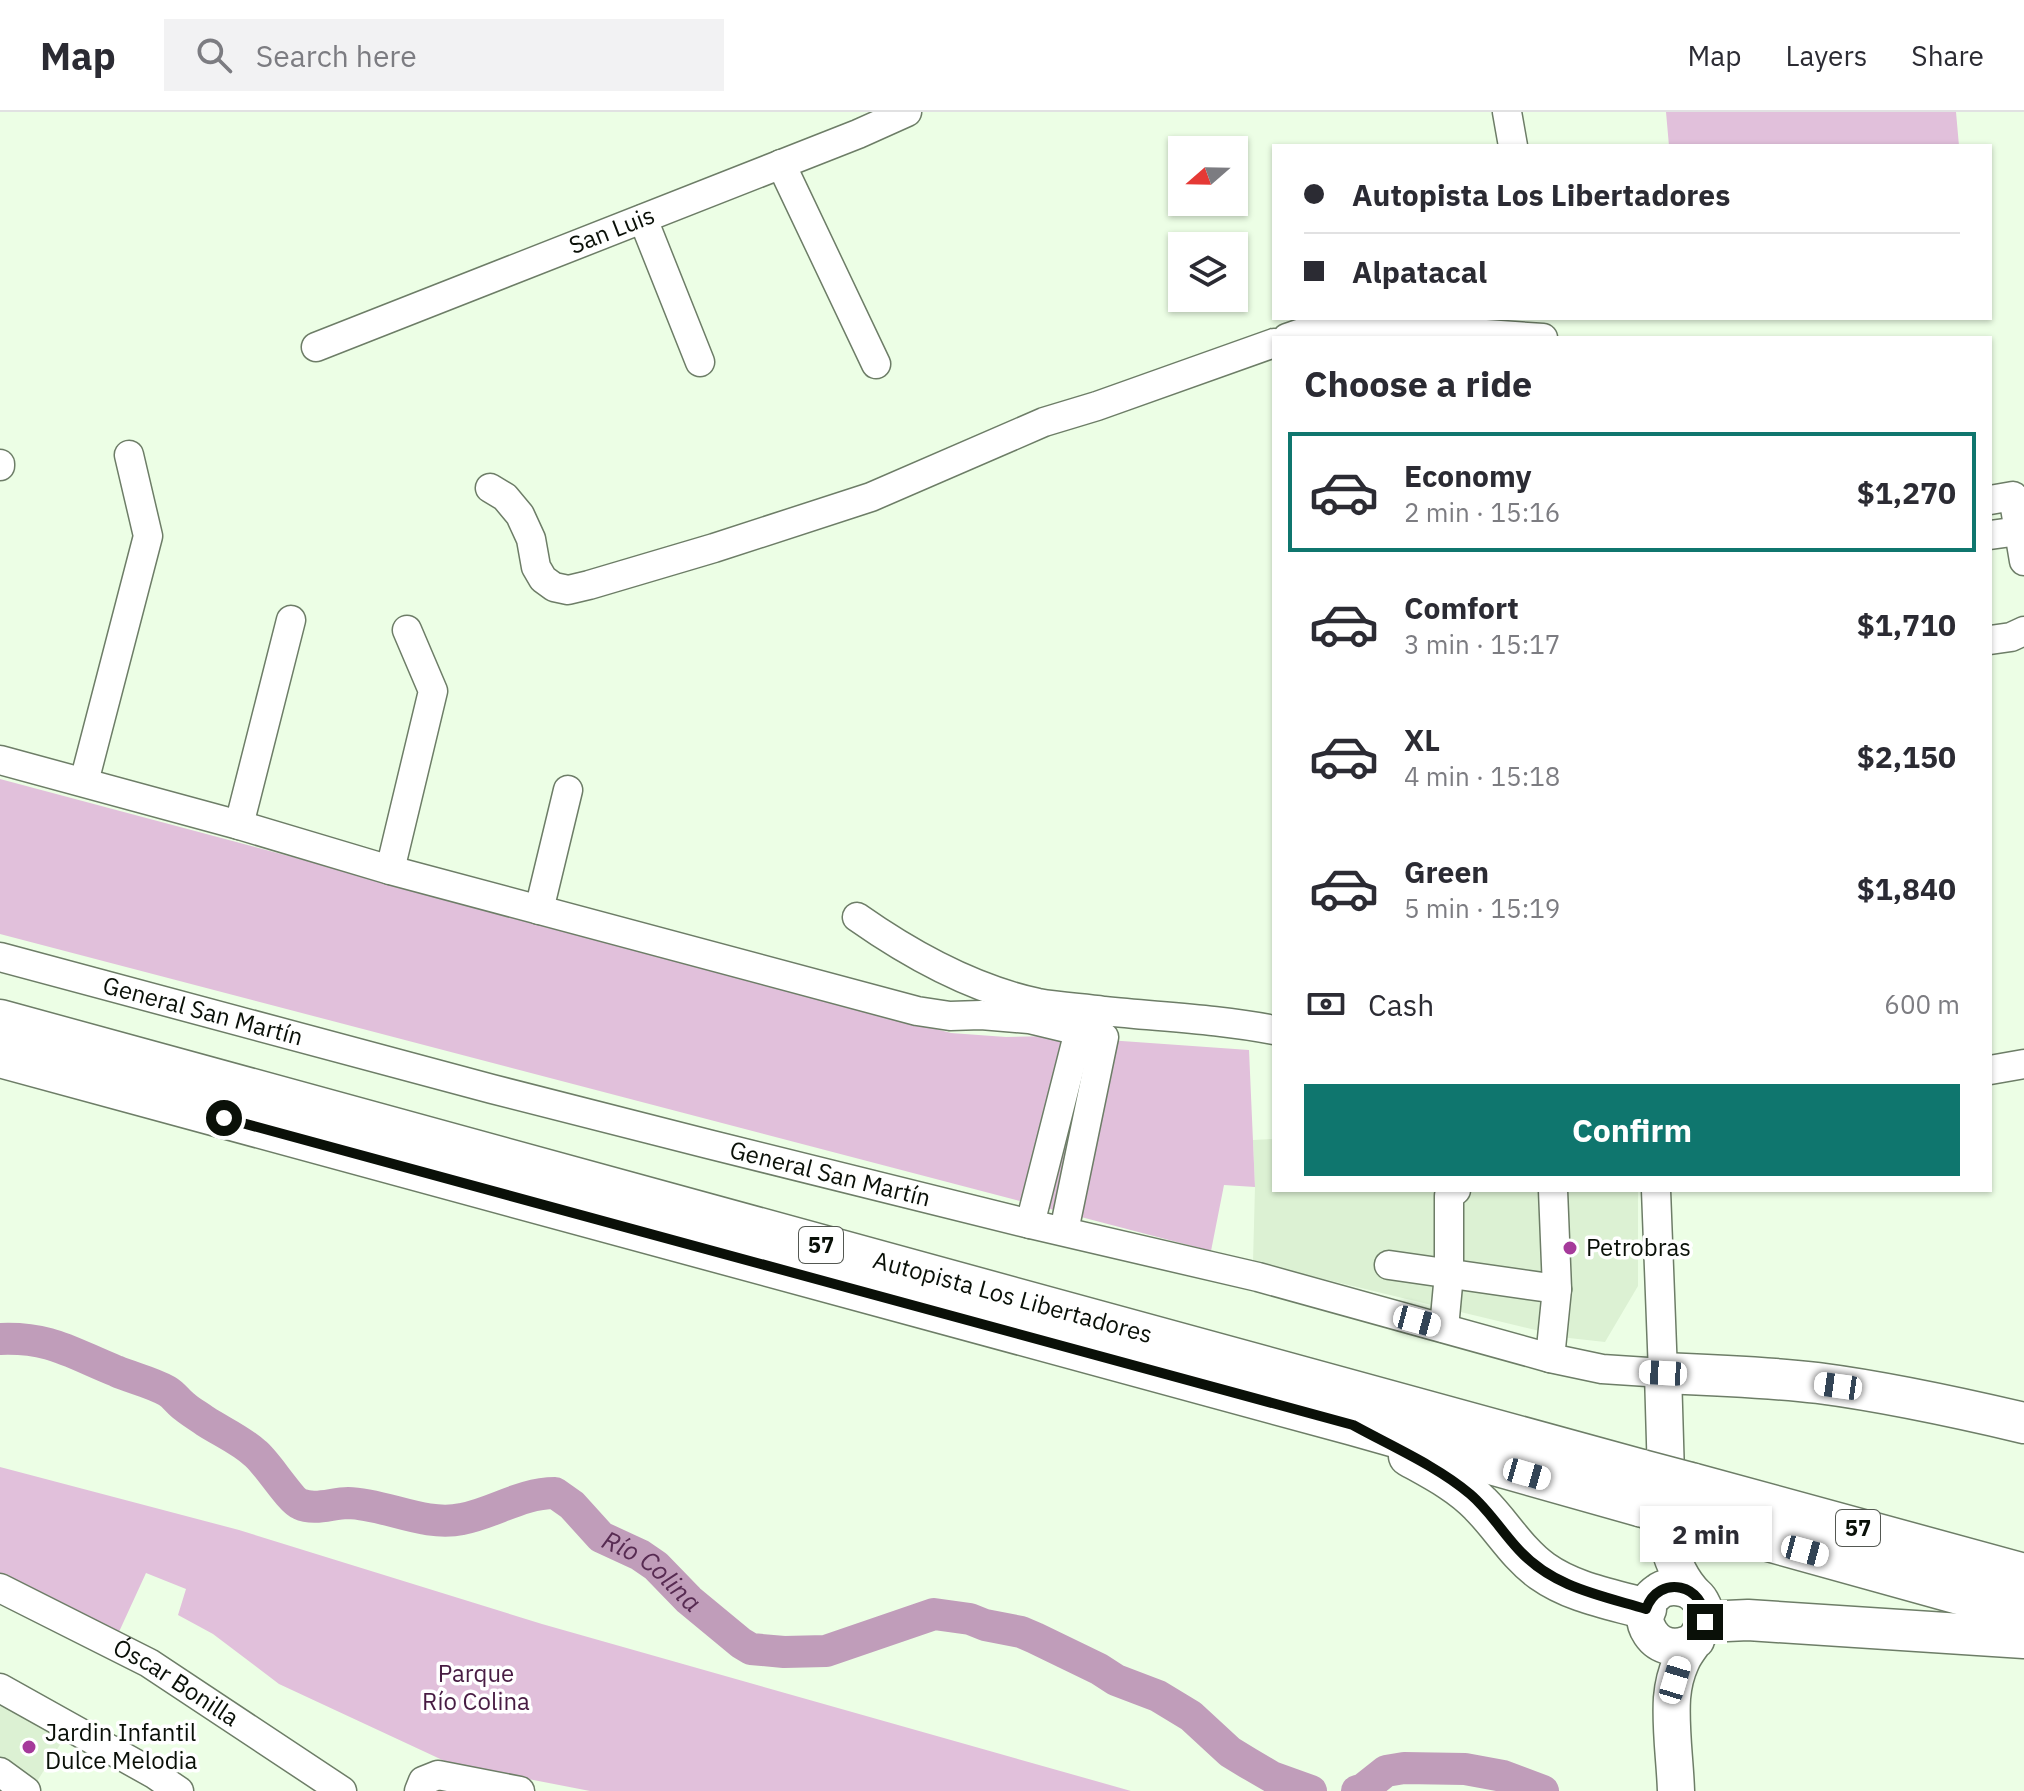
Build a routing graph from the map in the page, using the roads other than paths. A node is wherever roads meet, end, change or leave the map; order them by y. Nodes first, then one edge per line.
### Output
1 (907, 112) edge
2 (1507, 112) edge
3 (854, 123) edge
4 (1513, 144) edge
5 (781, 164) junction
6 (643, 219) junction
7 (1293, 336) edge
8 (1515, 336) edge
9 (1272, 344) edge
10 (316, 347) dead end
11 (700, 362) dead end
12 (876, 364) dead end
13 (129, 455) dead end
14 (490, 488) dead end
15 (2002, 498) edge
16 (2019, 531) junction
17 (1992, 535) edge
18 (2024, 561) edge
19 (291, 620) dead end
20 (407, 630) dead end
21 (2024, 631) edge
22 (1992, 640) edge
23 (0, 760) edge
24 (84, 782) junction
25 (568, 790) dead end
26 (239, 825) junction
27 (390, 870) junction
28 (539, 910) junction
29 (857, 917) dead end
30 (0, 957) edge
31 (0, 1020) edge
32 (1272, 1030) edge
33 (1091, 1034) junction
34 (0, 1057) edge
35 (2024, 1064) edge
36 (1992, 1070) edge
37 (1454, 1192) edge
38 (1553, 1192) edge
39 (1656, 1192) edge
40 (1030, 1224) junction
41 (1064, 1231) junction
42 (1389, 1265) dead end
43 (1449, 1274) junction
44 (1557, 1289) junction
45 (1444, 1328) junction
46 (1550, 1358) junction
47 (1663, 1373) junction
48 (2024, 1423) edge
49 (1353, 1425) junction
50 (1643, 1488) junction
51 (1684, 1516) junction
52 (2024, 1574) edge
53 (0, 1588) edge
54 (2024, 1612) edge
55 (1647, 1615) junction
56 (1699, 1619) junction
57 (2024, 1638) edge
58 (0, 1688) edge
59 (1672, 1697) junction
60 (0, 1772) edge
61 (1676, 1784) edge
62 (26, 1791) edge
63 (179, 1791) edge
64 (342, 1791) edge
65 (419, 1791) edge
66 (520, 1791) edge

1 - 3 street, San Luis
2 - 4 street
3 - 5 street, San Luis
5 - 6 street, San Luis
5 - 12 street
6 - 10 street, San Luis
6 - 11 street
7 - 8 street
9 - 14 street
13 - 24 street
15 - 16 street
16 - 17 street
16 - 18 street
19 - 26 street
20 - 27 street
21 - 22 street
23 - 24 street
24 - 26 street
25 - 28 street
26 - 27 street
27 - 28 street
28 - 33 street
29 - 32 street
30 - 40 street, General San Martín
31 - 50 highway, Autopista Los Libertadores / 57
33 - 40 street
33 - 41 street
34 - 49 highway, Autopista Los Libertadores / 57
35 - 36 street
37 - 43 street
38 - 44 street
39 - 47 street
40 - 41 street, General San Martín
41 - 45 street, General San Martín
42 - 43 street
43 - 44 street
43 - 45 street
44 - 46 street
45 - 46 street, General San Martín
46 - 47 street, General San Martín
47 - 48 highway
47 - 51 main road
49 - 50 highway, Autopista Los Libertadores / 57
49 - 55 highway
50 - 51 highway, Autopista Los Libertadores / 57, bridge
51 - 52 highway, Autopista Los Libertadores / 57
51 - 54 highway, Autopista Los Libertadores / 57
51 - 55 main road
51 - 56 main road
53 - 64 street, Óscar Bonilla
55 - 56 main road
55 - 56 main road
55 - 59 main road
56 - 57 highway
56 - 59 main road
58 - 63 street
59 - 61 main road
60 - 62 street
65 - 66 street

